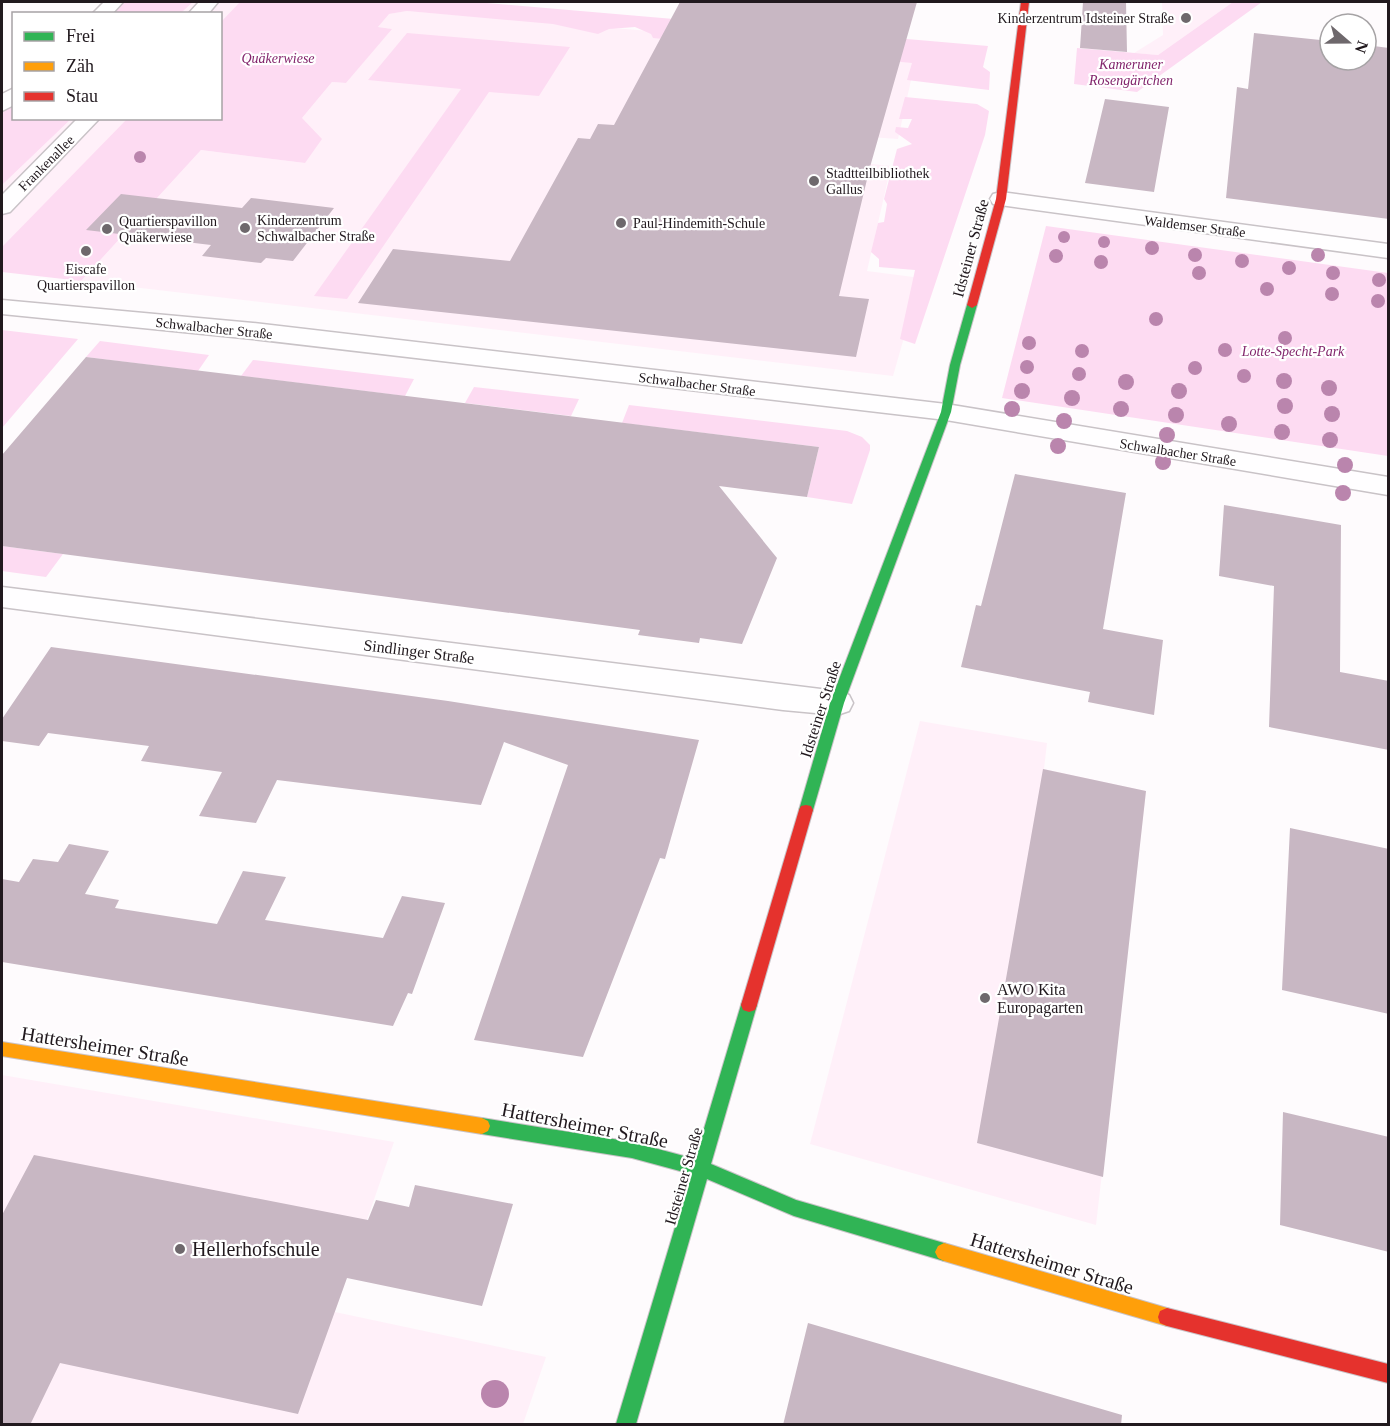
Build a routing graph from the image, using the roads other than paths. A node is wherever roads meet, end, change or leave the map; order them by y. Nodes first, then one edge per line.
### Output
1 (1026, 2) edge
2 (88, 120) edge
3 (1001, 199) junction
4 (2, 207) edge
5 (1389, 251) edge
6 (2, 308) edge
7 (946, 412) junction
8 (1389, 486) edge
9 (2, 597) edge
10 (837, 703) junction
11 (2, 1049) edge
12 (702, 1169) junction
13 (1389, 1374) edge
14 (626, 1425) edge

1 - 3 street, Idsteiner Straße
2 - 4 street, Frankenallee
3 - 5 street, Waldemser Straße
3 - 7 street, Idsteiner Straße
6 - 7 street, Schwalbacher Straße
7 - 8 street, Schwalbacher Straße
7 - 10 street, Idsteiner Straße
9 - 10 street, Sindlinger Straße
10 - 12 street, Idsteiner Straße
11 - 12 street, Hattersheimer Straße
12 - 13 street, Hattersheimer Straße
12 - 14 street, Idsteiner Straße

